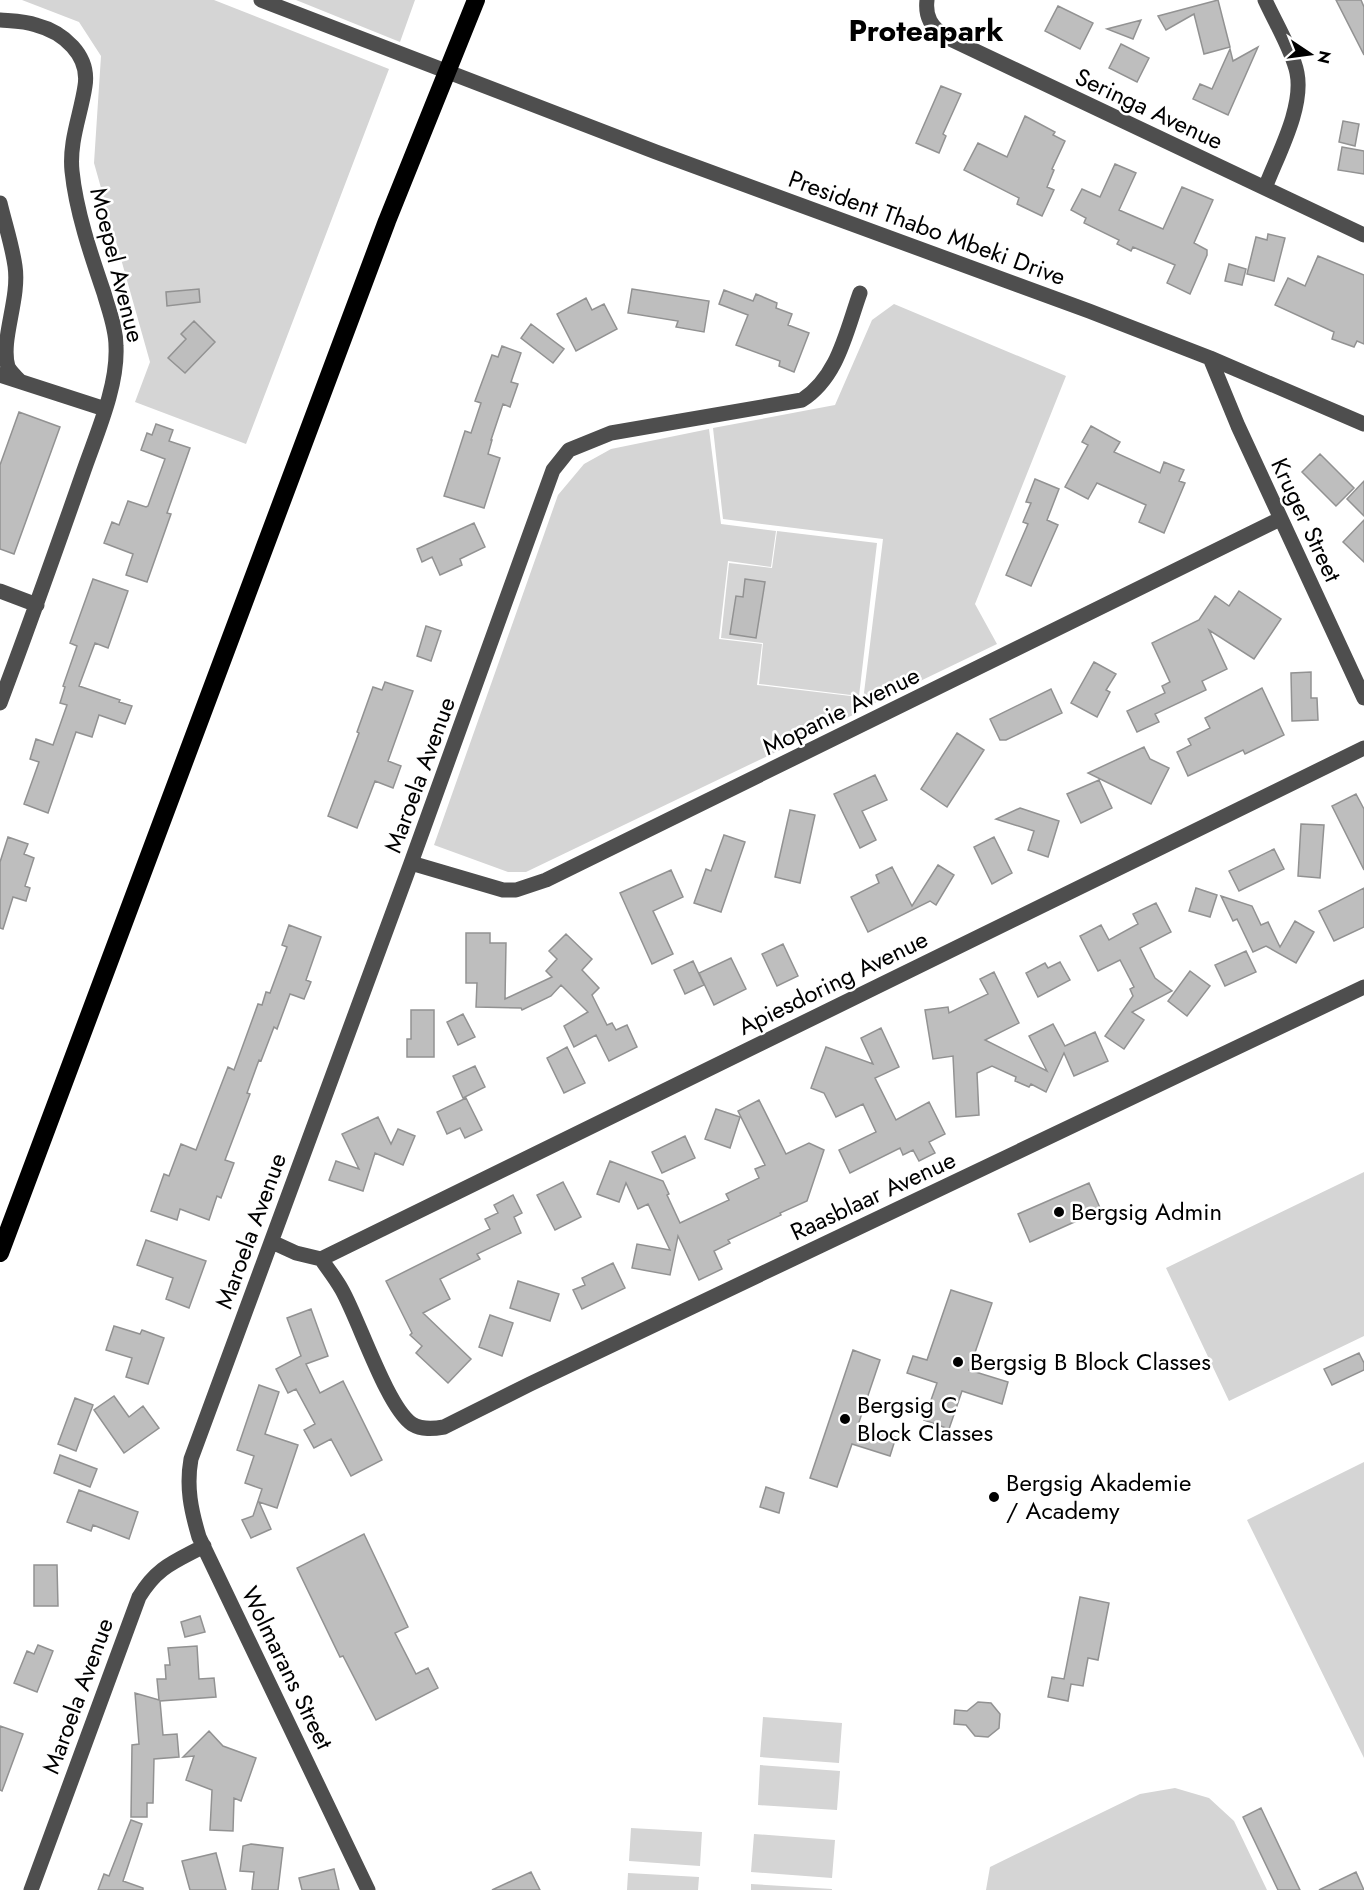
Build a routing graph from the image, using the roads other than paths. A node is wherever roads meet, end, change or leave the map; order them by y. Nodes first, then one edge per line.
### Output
1 (261, 0) edge
2 (476, 0) edge
3 (1265, 0) edge
4 (926, 6) edge
5 (0, 20) edge
6 (1265, 188) junction
7 (0, 203) edge
8 (1364, 235) edge
9 (860, 293) dead end
10 (1210, 358) junction
11 (0, 375) edge
12 (20, 381) junction
13 (105, 409) junction
14 (1364, 424) edge
15 (1280, 519) junction
16 (0, 591) edge
17 (37, 605) junction
18 (1364, 698) edge
19 (0, 703) edge
20 (1364, 748) edge
21 (411, 863) junction
22 (1364, 987) edge
23 (272, 1242) junction
24 (0, 1253) edge
25 (321, 1259) junction
26 (191, 1459) joint
27 (204, 1546) junction
28 (31, 1890) edge
29 (368, 1890) edge

1 - 10 street, President Thabo Mbeki Drive
2 - 24 highway
3 - 6 street
4 - 6 street, Seringa Avenue
5 - 13 street, Moepel Avenue
6 - 8 street, Seringa Avenue
7 - 12 street
9 - 21 street, Maroela Avenue
10 - 14 street, President Thabo Mbeki Drive
10 - 15 street, Kruger Street
11 - 12 street
12 - 13 street
13 - 17 street, Moepel Avenue
15 - 18 street, Kruger Street
15 - 21 street, Mopanie Avenue
16 - 17 street
17 - 19 street, Moepel Avenue
20 - 25 street, Apiesdoring Avenue
21 - 23 street, Maroela Avenue
22 - 25 street, Raasblaar Avenue
23 - 25 street
23 - 26 street, Maroela Avenue
26 - 27 street, Wolmarans Street
27 - 28 street, Maroela Avenue
27 - 29 street, Wolmarans Street

